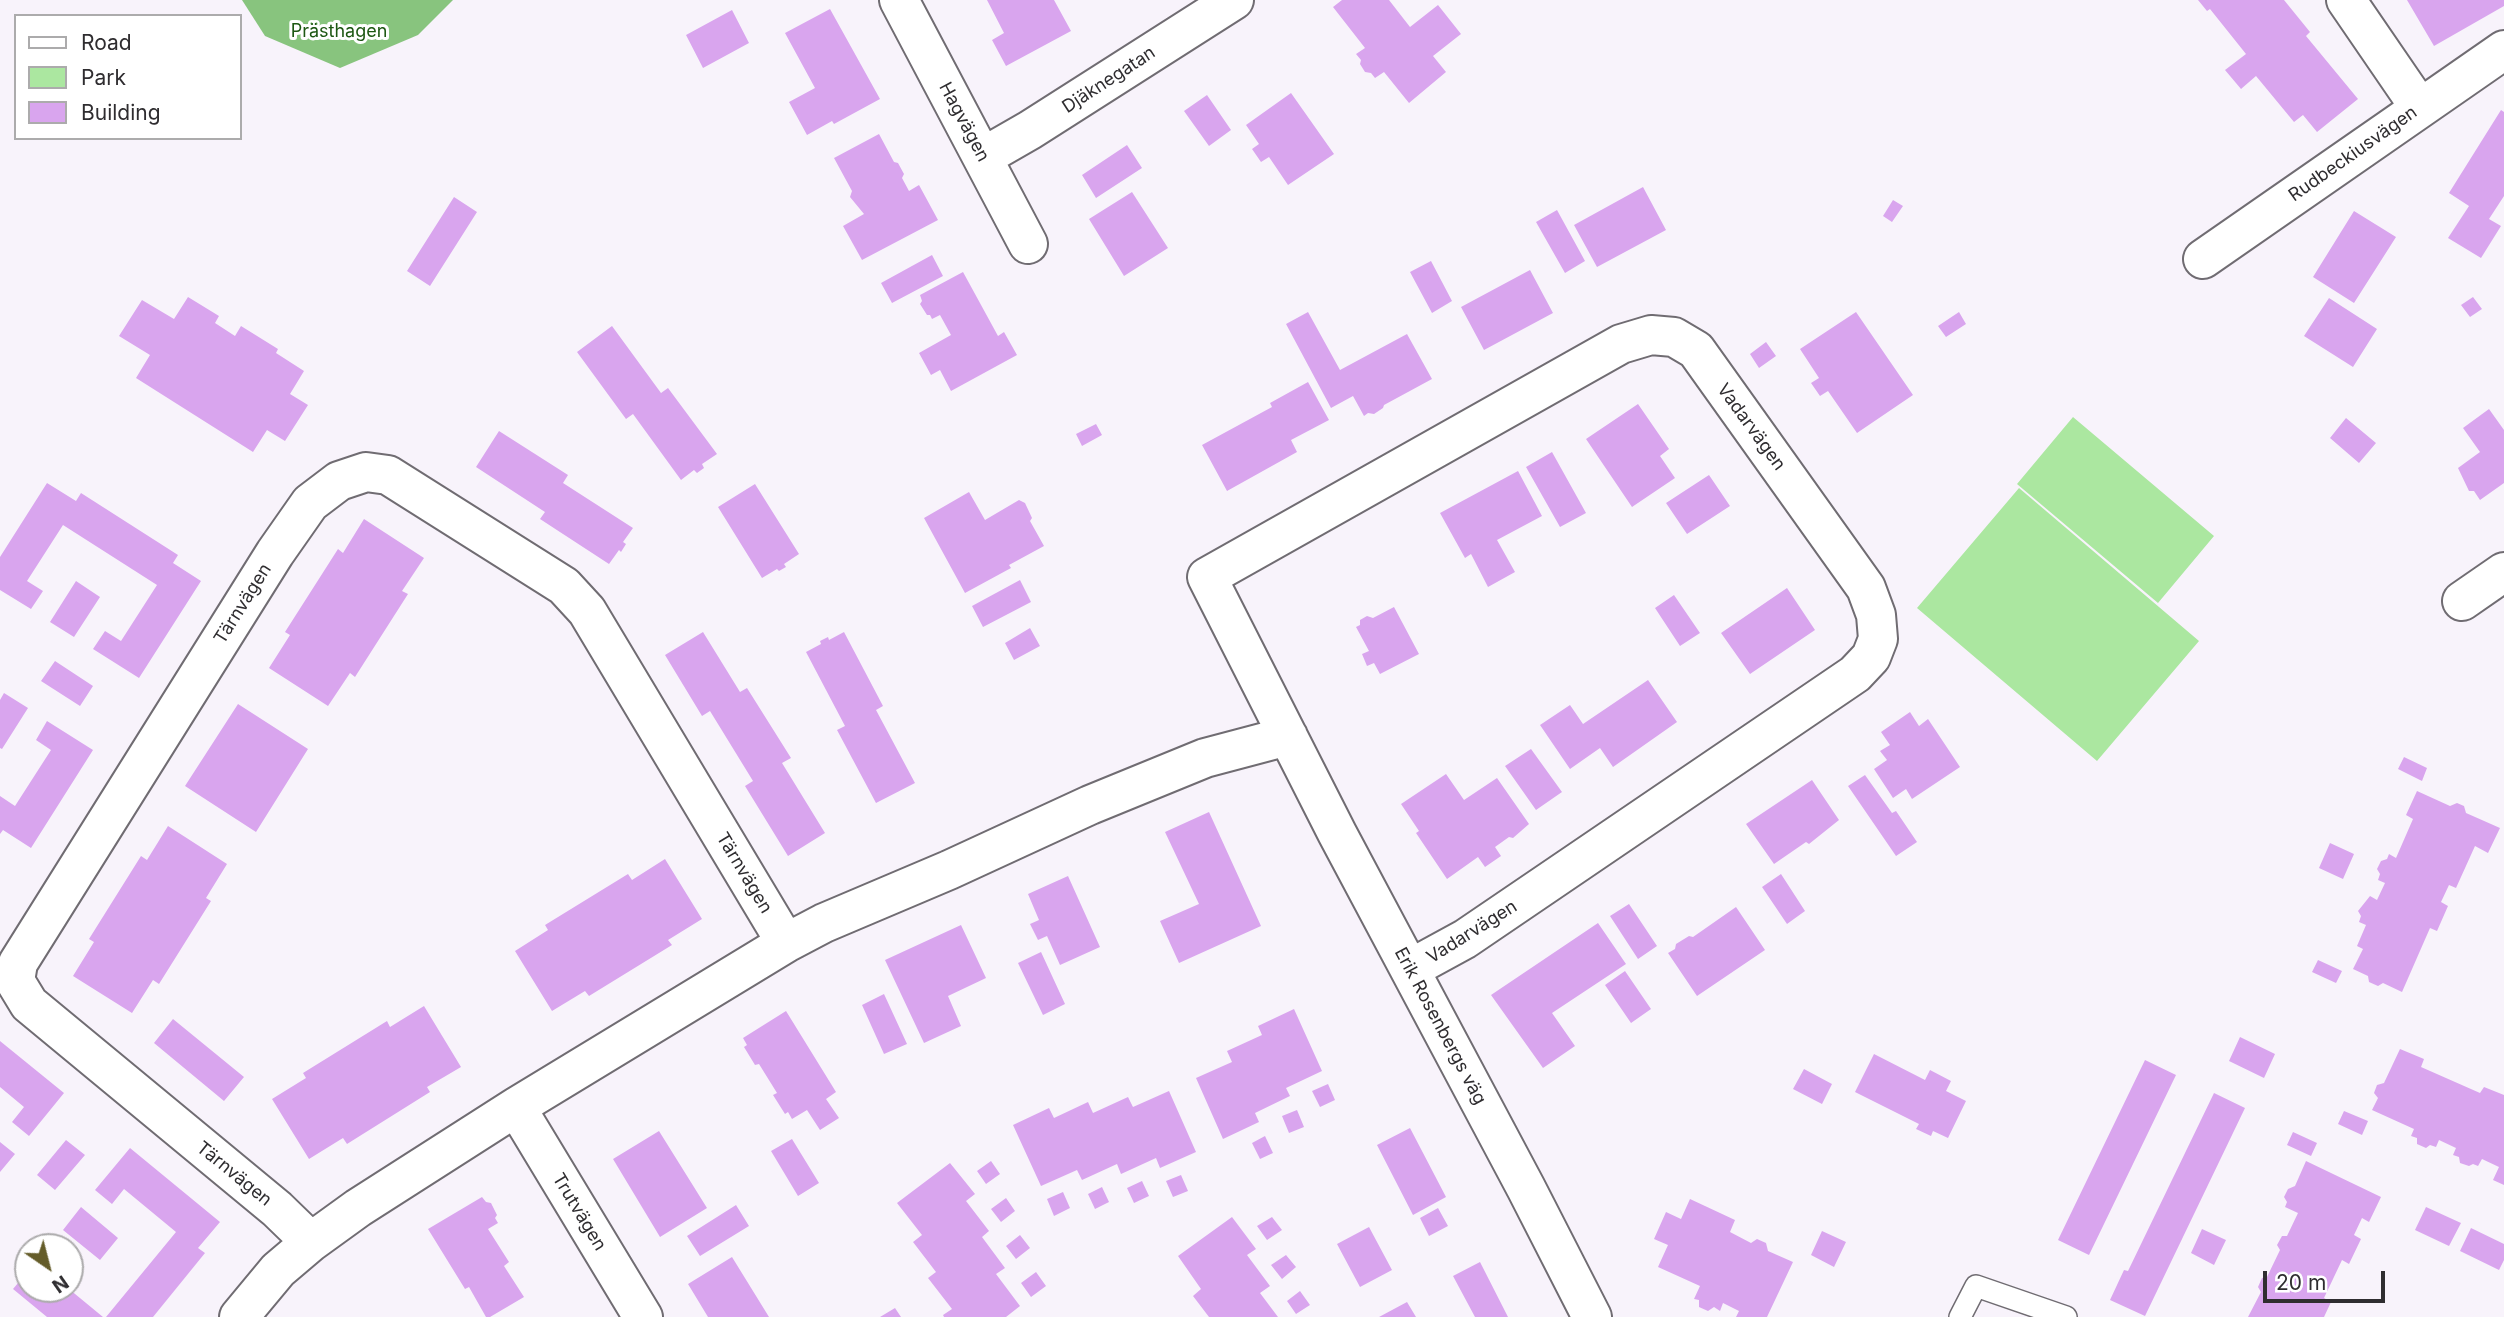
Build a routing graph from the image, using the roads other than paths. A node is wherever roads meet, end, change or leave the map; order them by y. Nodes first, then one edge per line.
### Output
1 (899, 0) edge
2 (1234, 0) edge
3 (2346, 0) edge
4 (2504, 50) edge
5 (2420, 108) junction
6 (983, 158) junction
7 (1028, 244) dead end
8 (2203, 259) dead end
9 (2504, 572) edge
10 (2462, 601) dead end
11 (1289, 736) junction
12 (786, 943) junction
13 (1410, 970) junction
14 (516, 1107) junction
15 (311, 1242) junction
16 (239, 1317) edge
17 (643, 1317) edge
18 (1592, 1317) edge
19 (1960, 1317) edge
20 (2066, 1317) edge

1 - 6 street, Hagvägen
2 - 6 street, Djäknegatan
3 - 5 street
4 - 5 street, Rudbeckiusvägen
5 - 8 street, Rudbeckiusvägen
6 - 7 street, Hagvägen
9 - 10 street
11 - 12 street
11 - 13 street, Erik Rosenbergs väg
11 - 13 street, Vadarvägen
12 - 14 street
12 - 15 street, Tärnvägen
13 - 18 street, Erik Rosenbergs väg
14 - 15 street
14 - 17 street, Trutvägen
15 - 16 street
19 - 20 lane

